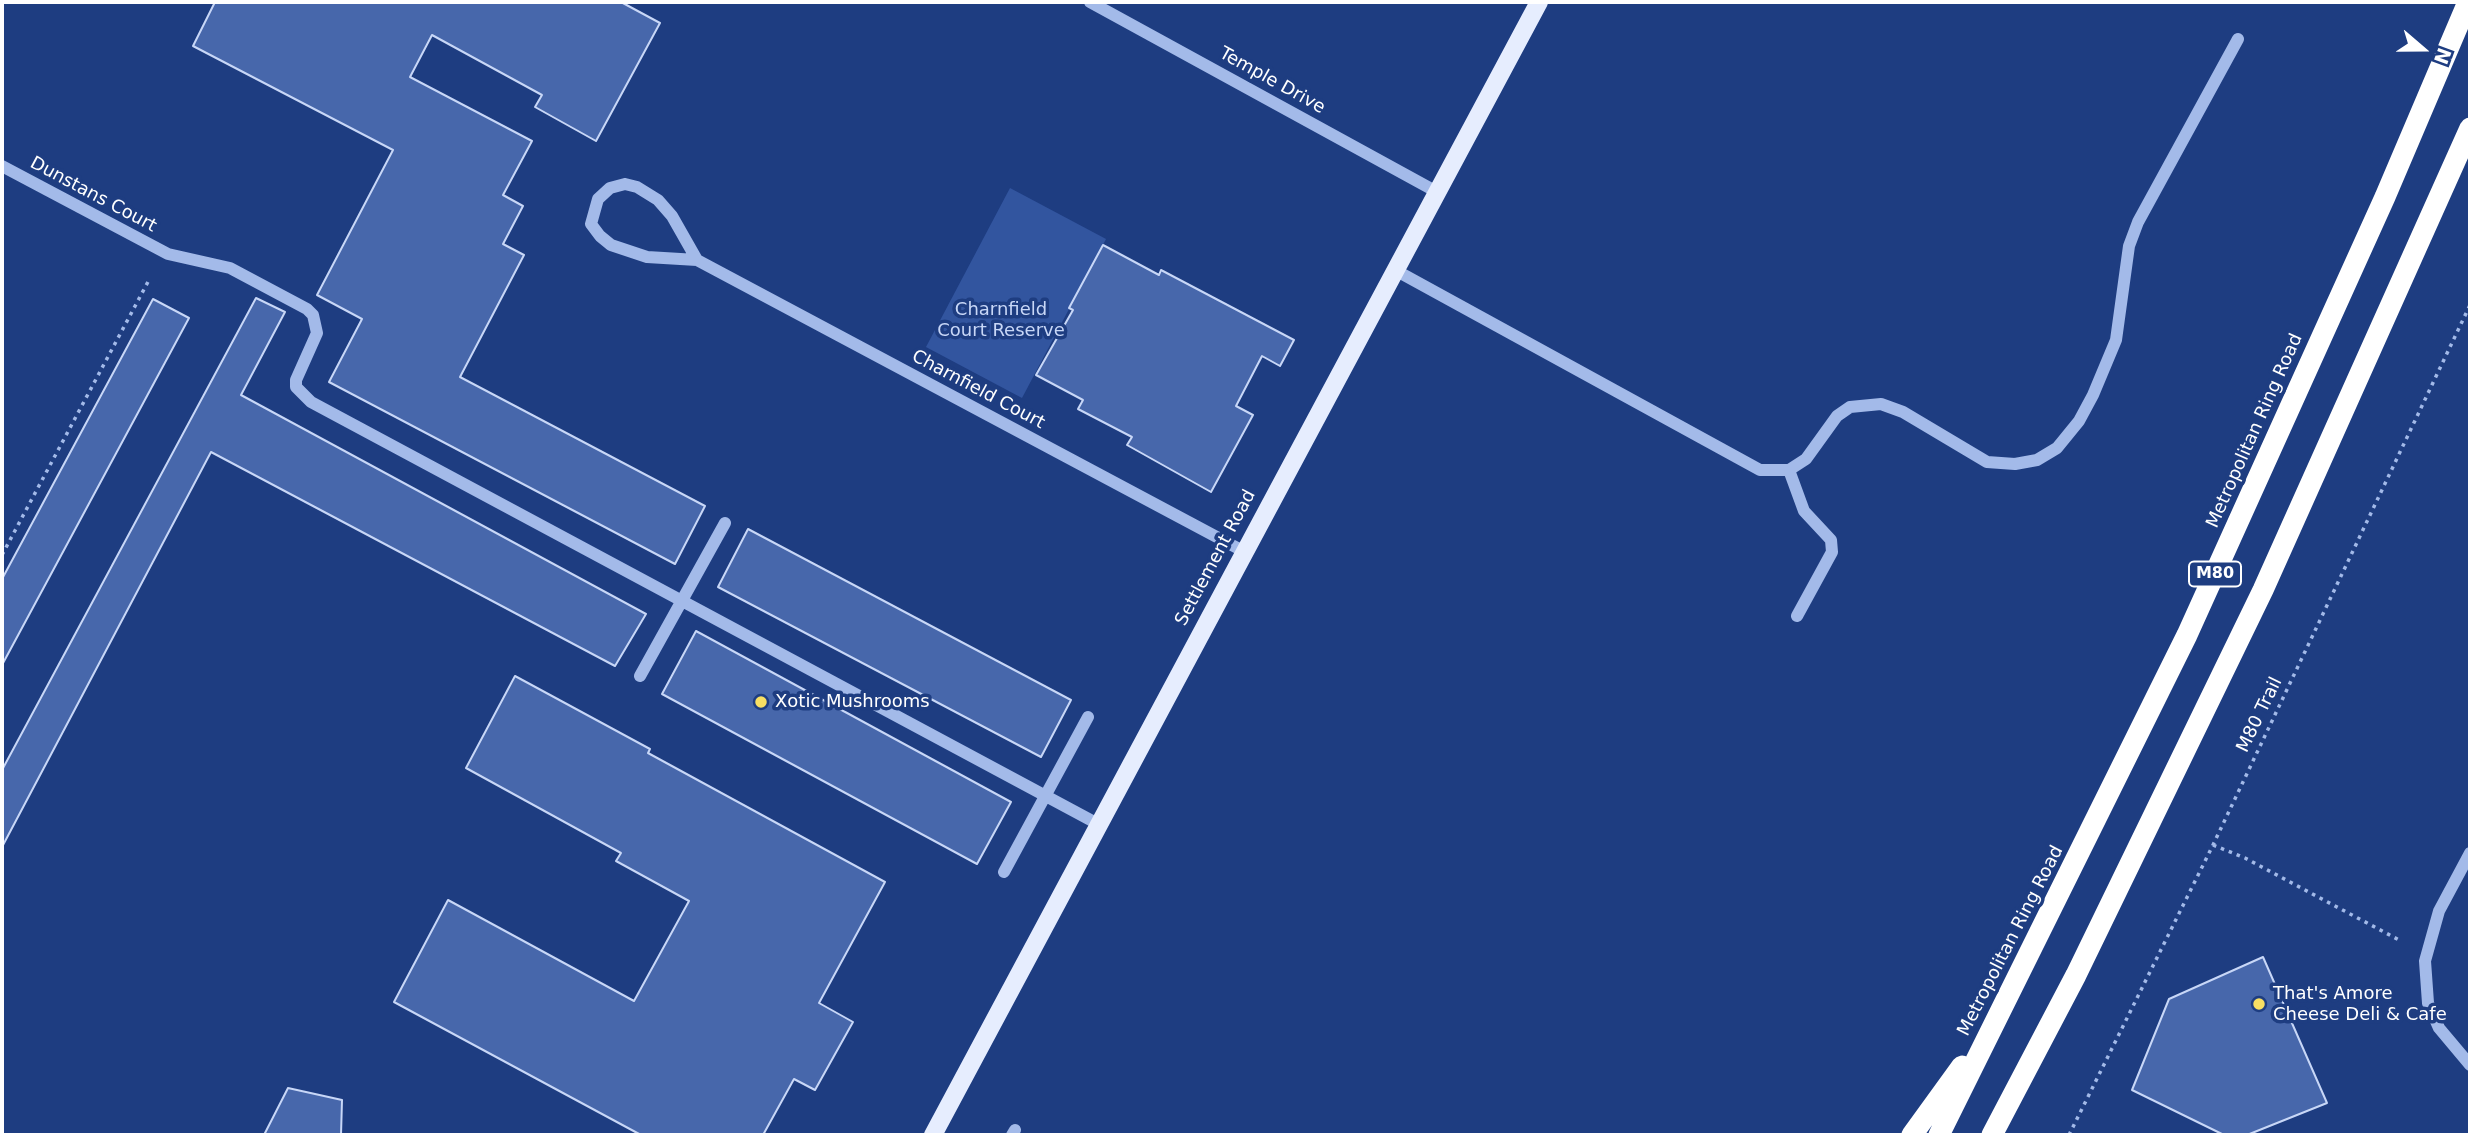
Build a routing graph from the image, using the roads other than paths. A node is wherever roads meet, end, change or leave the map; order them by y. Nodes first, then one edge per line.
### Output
1 (1090, 2) edge
2 (1539, 2) edge
3 (2468, 2) edge
4 (2238, 39) dead end
5 (2470, 128) edge
6 (2, 166) edge
7 (1437, 192) junction
8 (697, 260) junction
9 (1395, 270) junction
10 (1789, 470) junction
11 (725, 523) dead end
12 (1243, 551) junction
13 (682, 601) junction
14 (1797, 616) dead end
15 (640, 676) dead end
16 (1088, 717) dead end
17 (1046, 796) junction
18 (1098, 824) junction
19 (2470, 853) edge
20 (1004, 872) dead end
21 (1993, 1026) junction
22 (2470, 1065) edge
23 (933, 1135) edge
24 (1912, 1135) edge
25 (1938, 1135) edge
26 (1992, 1135) edge

1 - 7 street, Temple Drive
2 - 7 main road, Settlement Road
3 - 21 highway, Metropolitan Ring Road / M80
4 - 10 street
5 - 26 highway, M80
6 - 13 street, Dunstans Court
7 - 9 main road, Settlement Road
8 - 8 street, Charnfield Court
8 - 12 street, Charnfield Court
9 - 10 street
9 - 12 main road, Settlement Road
10 - 14 street
11 - 13 street
12 - 18 main road, Settlement Road
13 - 15 street
13 - 17 street
16 - 17 street
17 - 18 street
17 - 20 street
18 - 23 main road, Settlement Road
19 - 22 street
21 - 24 highway
21 - 25 highway, Metropolitan Ring Road / M80

